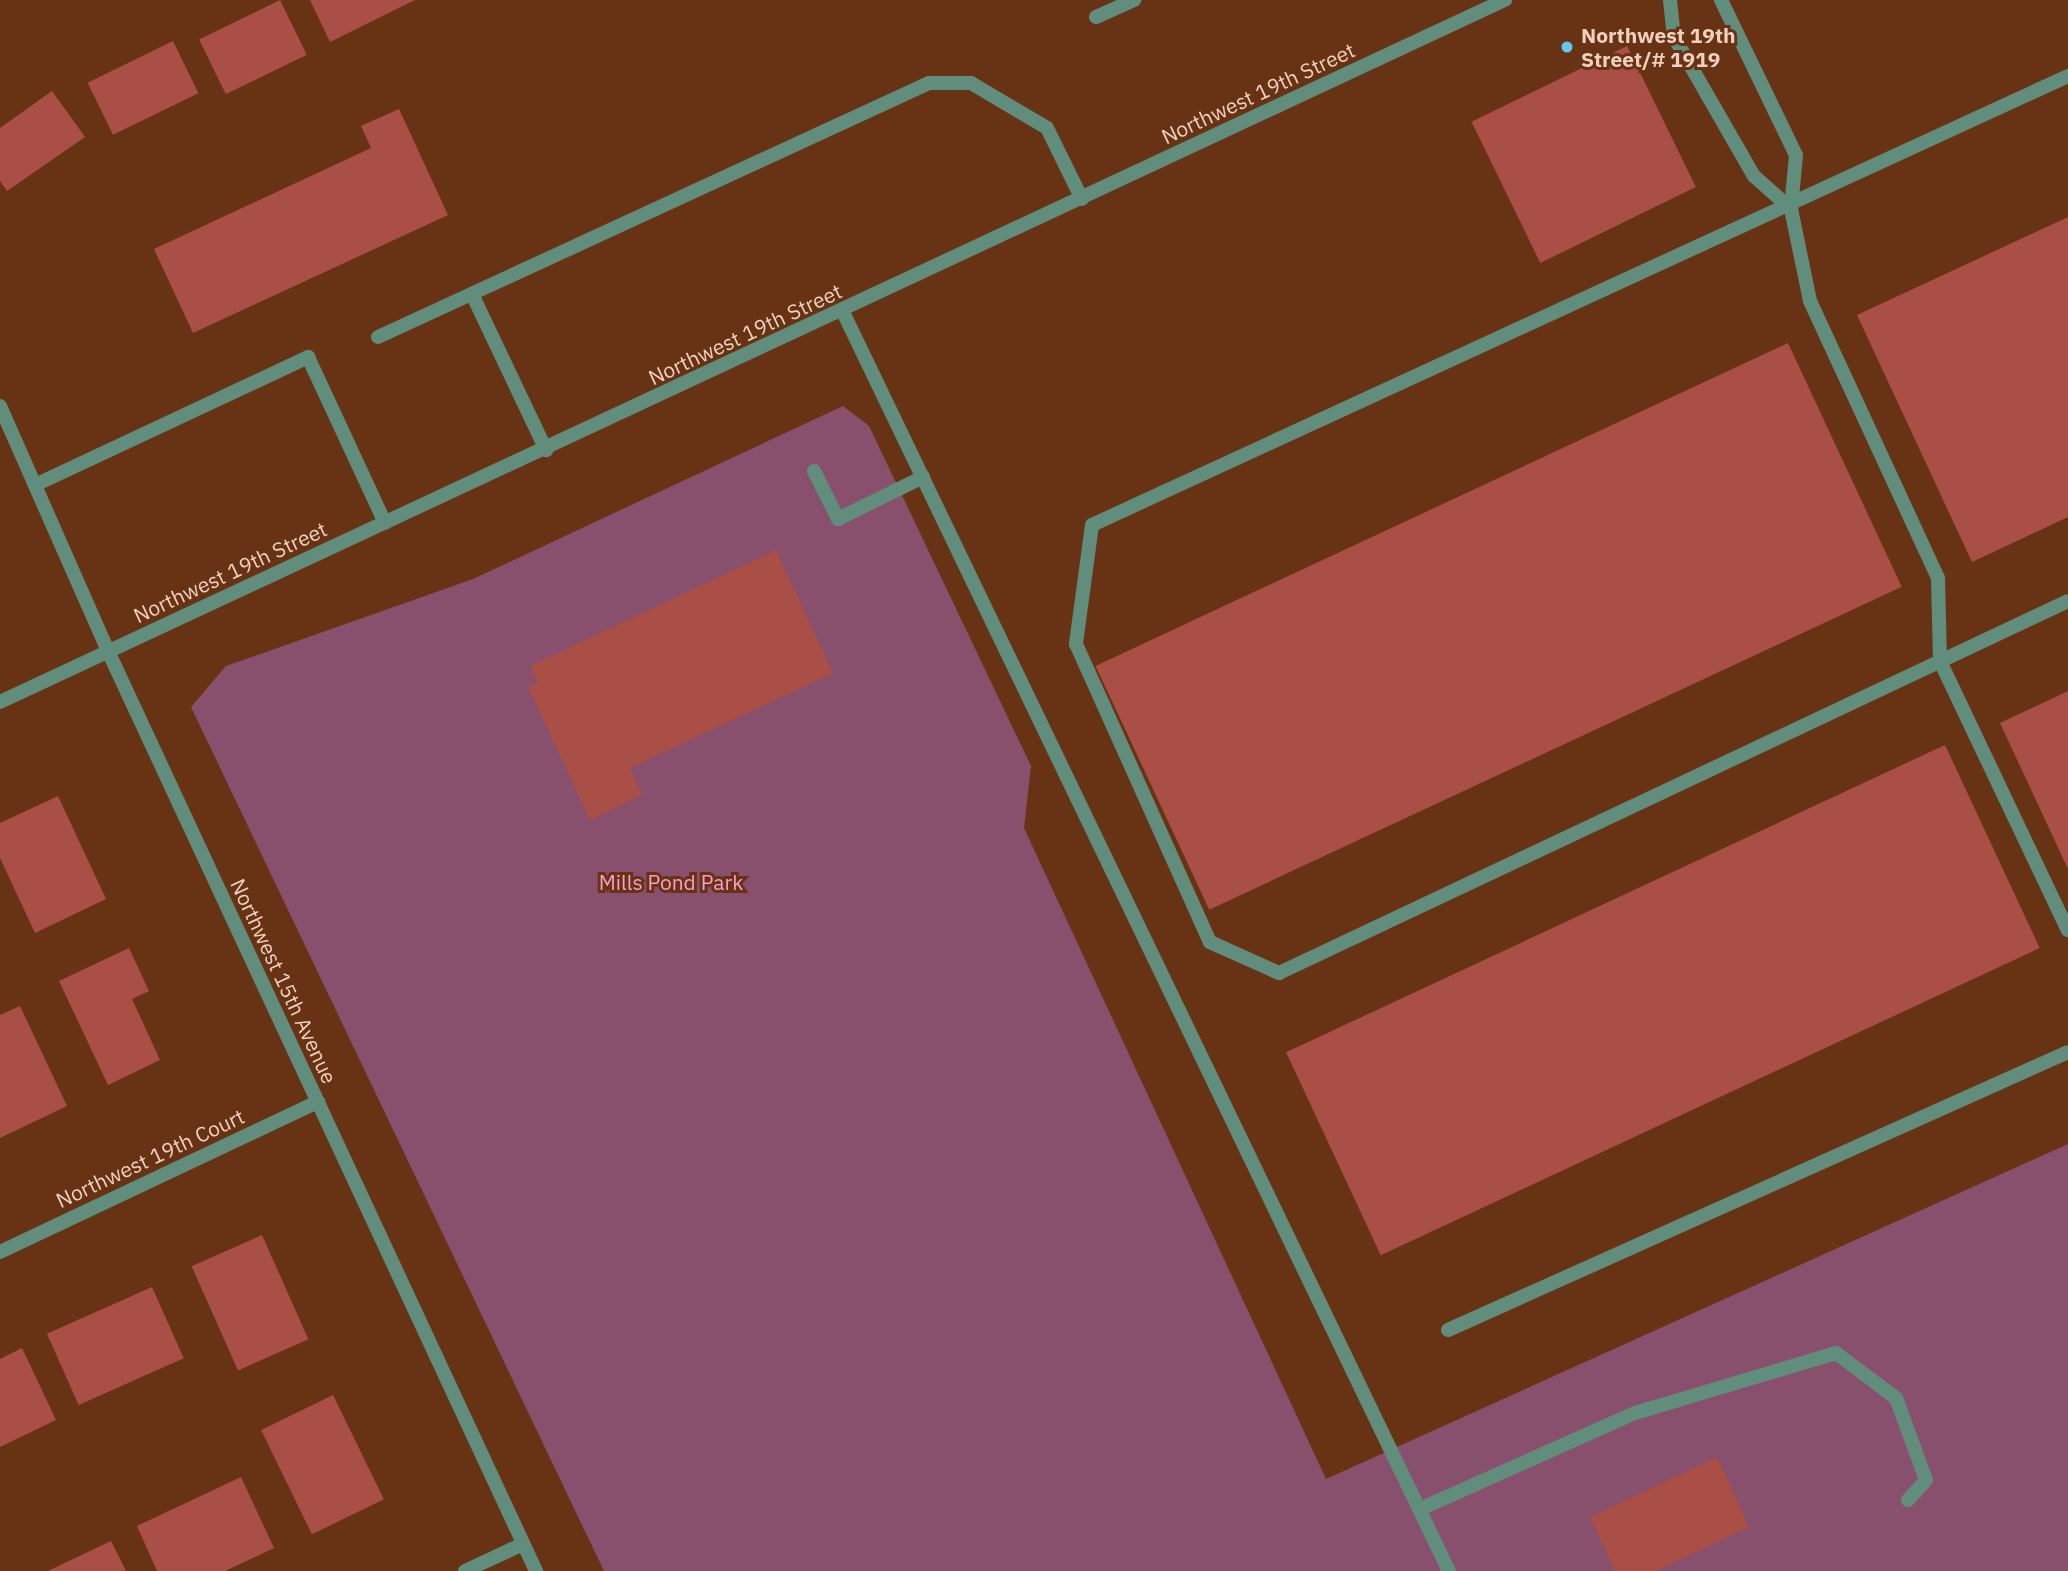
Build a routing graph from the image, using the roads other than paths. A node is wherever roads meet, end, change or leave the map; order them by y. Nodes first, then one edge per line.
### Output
1 (1134, 0) edge
2 (1505, 0) edge
3 (1670, 0) edge
4 (1721, 0) edge
5 (1096, 17) dead end
6 (2068, 76) edge
7 (1082, 199) junction
8 (1791, 209) junction
9 (472, 294) junction
10 (843, 312) junction
11 (378, 337) dead end
12 (0, 406) edge
13 (545, 450) junction
14 (814, 471) dead end
15 (923, 477) junction
16 (35, 485) junction
17 (385, 523) junction
18 (2068, 601) edge
19 (108, 651) junction
20 (1940, 661) junction
21 (0, 702) edge
22 (2068, 930) edge
23 (2068, 1052) edge
24 (318, 1102) junction
25 (0, 1252) edge
26 (1448, 1331) dead end
27 (1908, 1500) dead end
28 (1420, 1509) junction
29 (523, 1544) junction
30 (465, 1571) edge
31 (536, 1571) edge
32 (1449, 1571) edge

1 - 5 street
2 - 7 street, Northwest 19th Street
3 - 8 street
4 - 8 street
6 - 8 street
7 - 9 street
7 - 10 street, Northwest 19th Street
8 - 20 street
8 - 20 street
9 - 11 street
9 - 13 street
10 - 13 street, Northwest 19th Street
10 - 15 street
12 - 16 street, Northwest 15th Avenue
13 - 17 street, Northwest 19th Street
14 - 15 street
15 - 28 street
16 - 17 street
16 - 19 street, Northwest 15th Avenue
17 - 19 street, Northwest 19th Street
18 - 20 street
19 - 21 street, Northwest 19th Street
19 - 24 street, Northwest 15th Avenue
20 - 22 street
23 - 26 street
24 - 25 street, Northwest 19th Court
24 - 29 street, Northwest 15th Avenue
27 - 28 street
28 - 32 street
29 - 30 street
29 - 31 street, Northwest 15th Avenue

